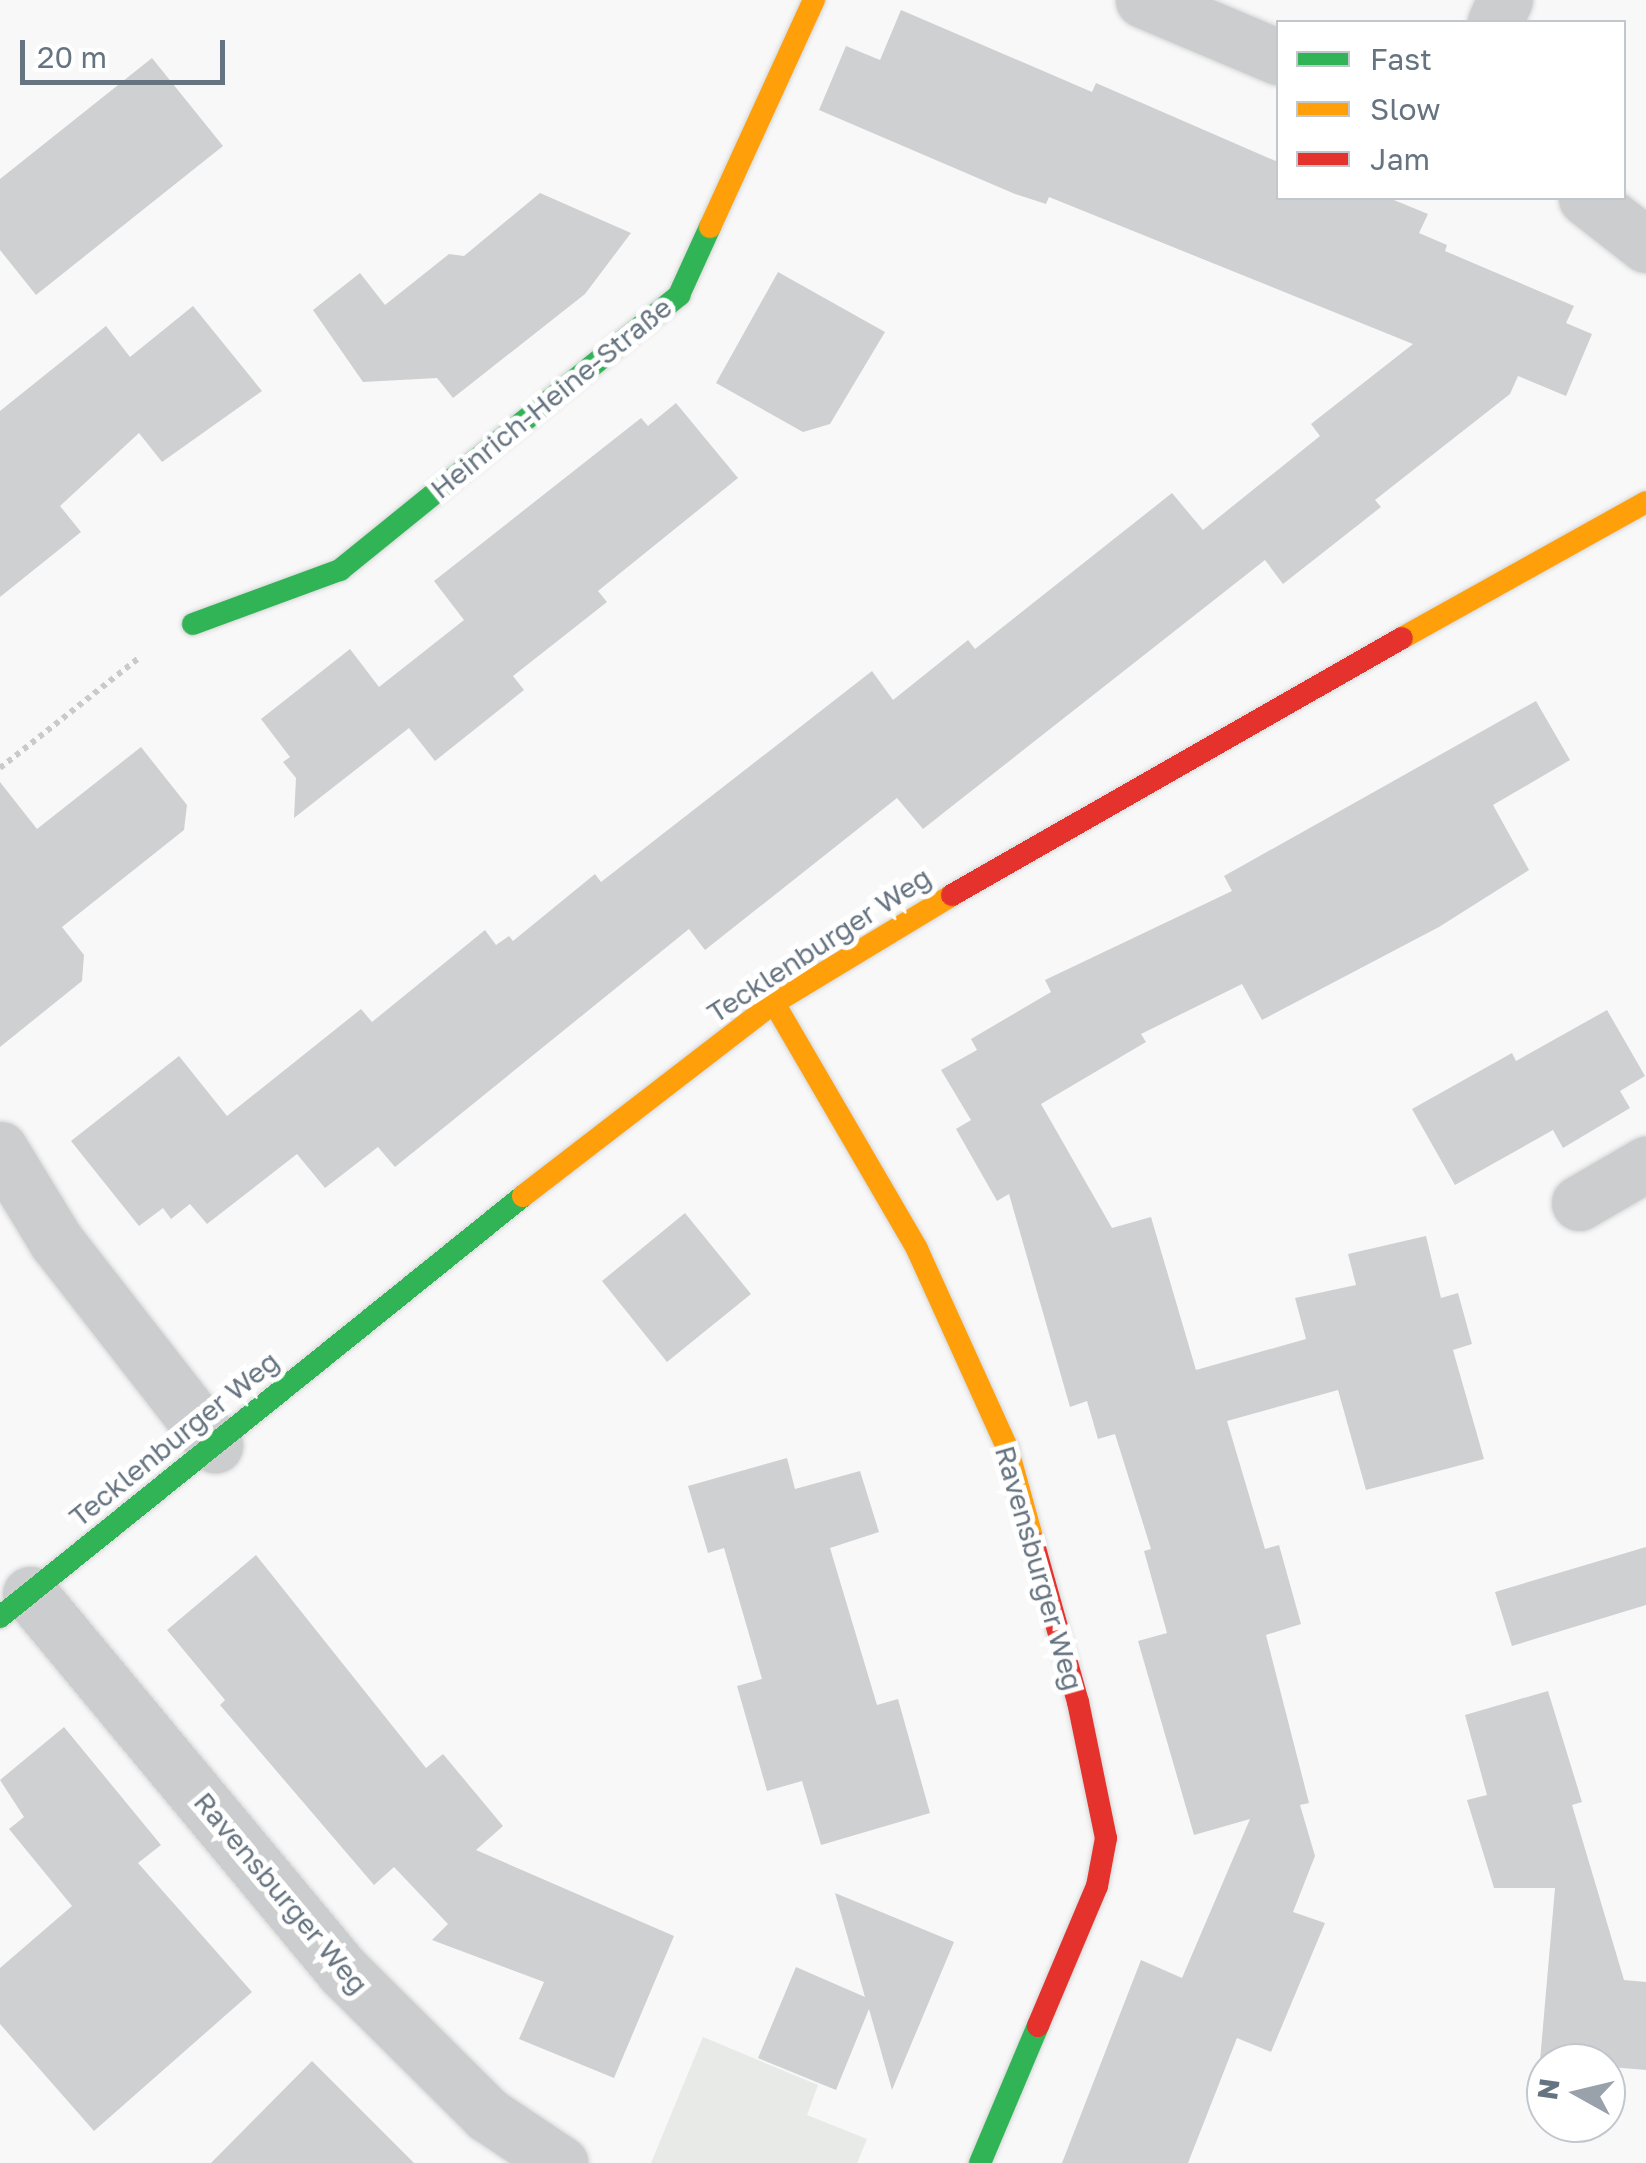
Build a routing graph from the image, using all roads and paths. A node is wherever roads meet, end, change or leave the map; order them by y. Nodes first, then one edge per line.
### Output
1 (814, 0) edge
2 (1143, 0) edge
3 (1276, 56) edge
4 (1589, 200) edge
5 (1646, 244) edge
6 (1646, 502) edge
7 (193, 624) joint
8 (0, 768) edge
9 (774, 1003) junction
10 (0, 1149) edge
11 (1646, 1164) edge
12 (1578, 1202) dead end
13 (215, 1445) junction
14 (15, 1605) edge
15 (560, 2163) edge
16 (980, 2163) edge

1 - 7 street, Heinrich-Heine-Straße
2 - 3 street
4 - 5 street
6 - 9 street, Tecklenburger Weg
7 - 8 path
9 - 13 street, Tecklenburger Weg
9 - 16 street, Ravensburger Weg
10 - 13 street
11 - 12 street
13 - 14 street, Tecklenburger Weg
14 - 15 street, Ravensburger Weg

